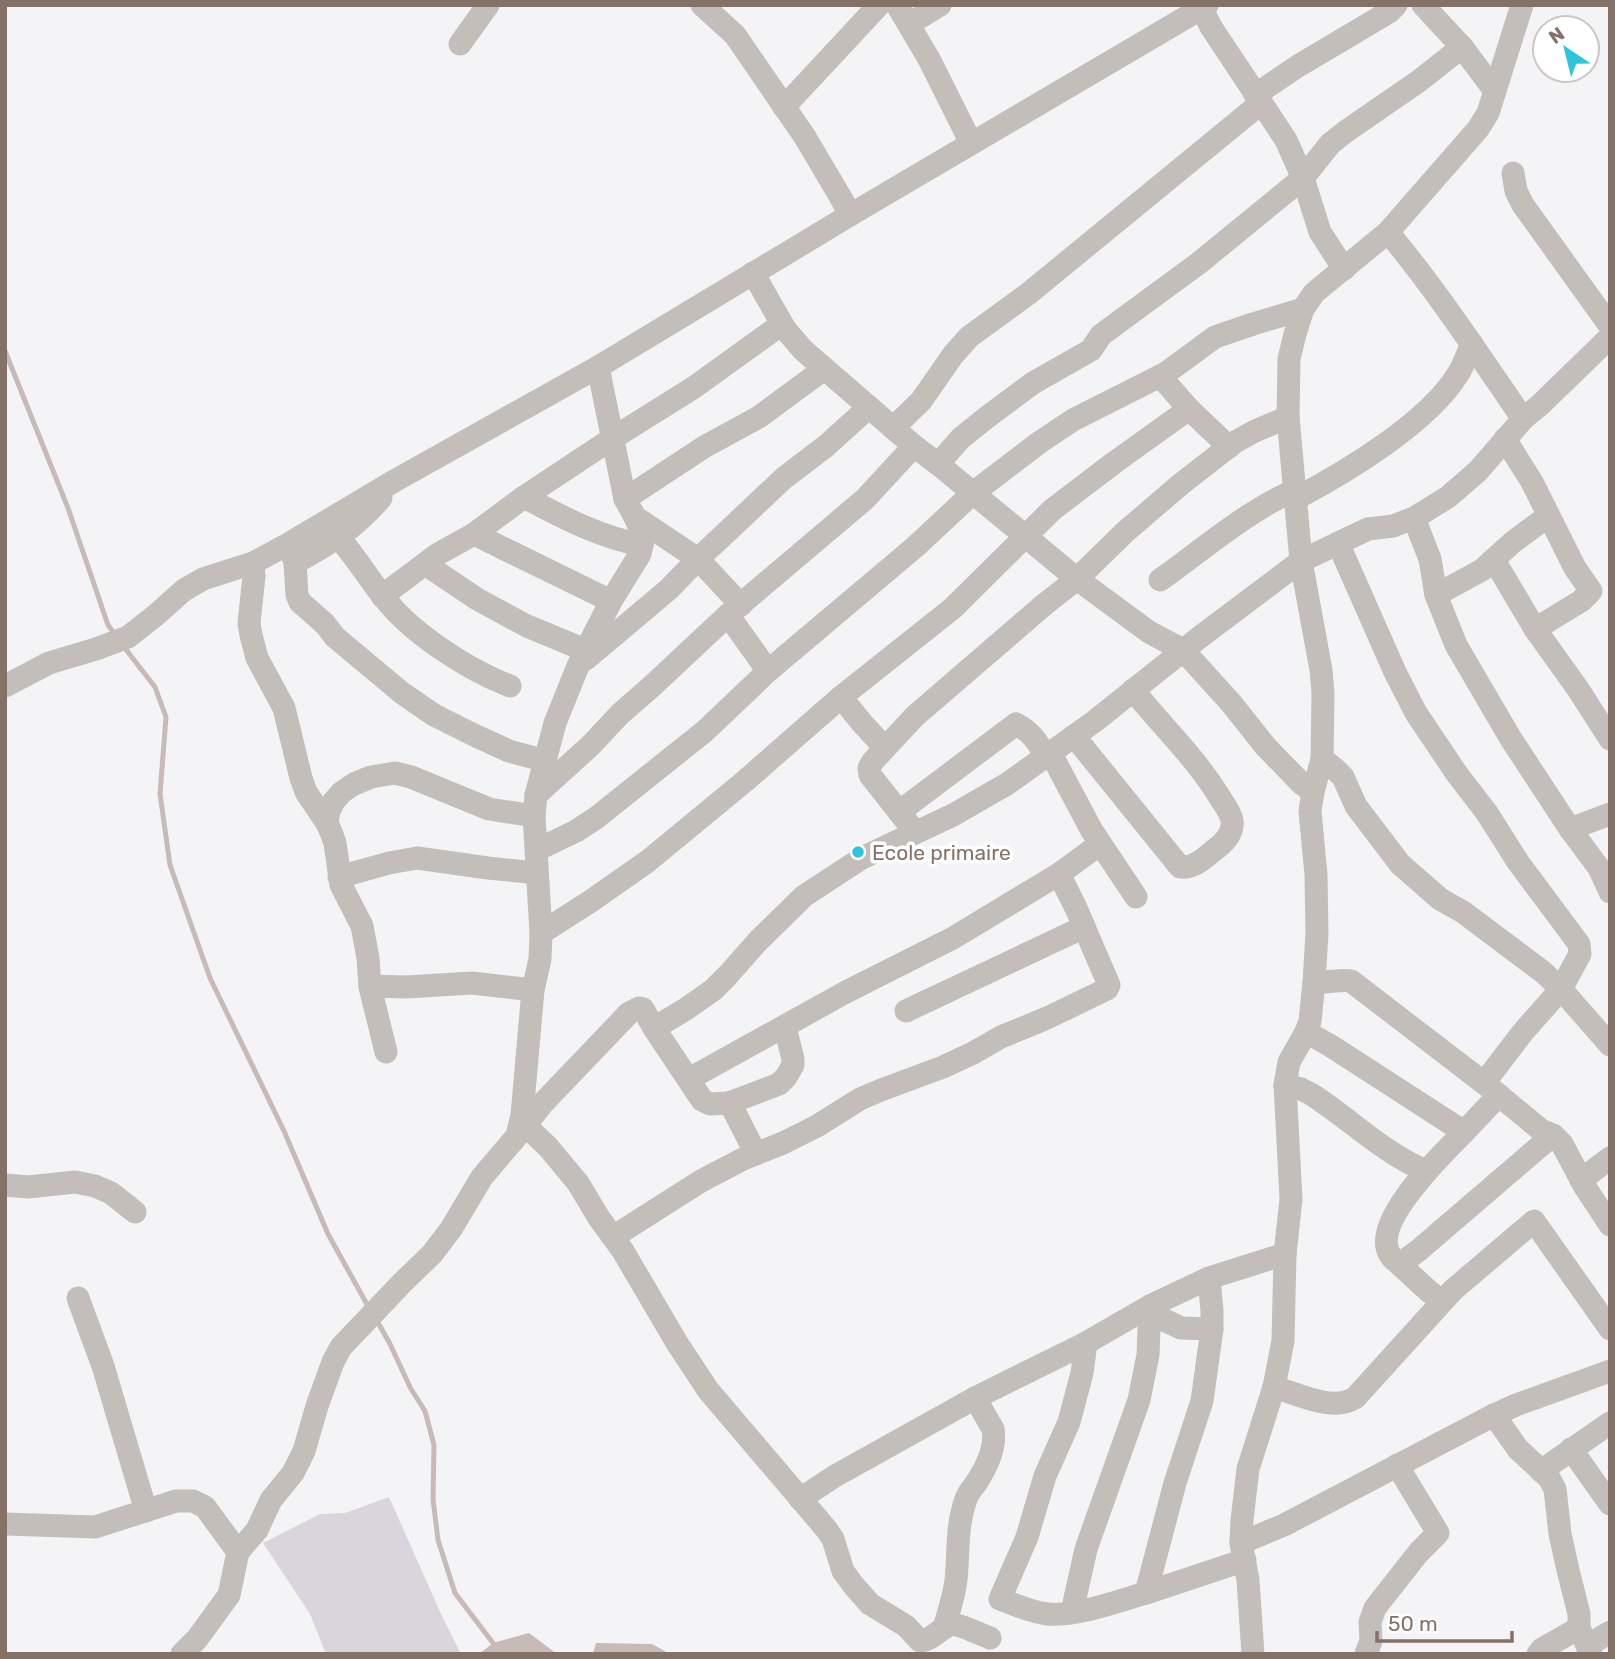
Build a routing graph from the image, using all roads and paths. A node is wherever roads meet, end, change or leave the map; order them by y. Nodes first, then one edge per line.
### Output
1 (488, 5) edge
2 (702, 5) edge
3 (879, 5) edge
4 (940, 5) edge
5 (1396, 5) edge
6 (1423, 5) edge
7 (1522, 5) edge
8 (1204, 7) edge
9 (903, 15) edge
10 (460, 44) dead end
11 (1462, 47) junction
12 (1495, 91) junction
13 (1258, 99) junction
14 (784, 107) junction
15 (971, 143) junction
16 (1513, 173) dead end
17 (1303, 178) junction
18 (849, 215) junction
19 (1388, 232) junction
20 (1343, 269) junction
21 (753, 273) junction
22 (1303, 309) junction
23 (782, 324) junction
24 (1610, 326) edge
25 (1610, 337) edge
26 (1472, 344) junction
27 (598, 366) junction
28 (824, 369) junction
29 (1160, 376) junction
30 (868, 408) junction
31 (1189, 409) junction
32 (1288, 417) junction
33 (1522, 419) junction
34 (893, 428) junction
35 (613, 438) junction
36 (1505, 439) junction
37 (914, 446) junction
38 (1228, 447) junction
39 (938, 464) junction
40 (396, 480) junction
41 (974, 493) junction
42 (1295, 495) junction
43 (524, 497) junction
44 (630, 508) junction
45 (1548, 516) junction
46 (1414, 519) junction
47 (474, 534) junction
48 (1025, 537) junction
49 (339, 538) junction
50 (1338, 543) junction
51 (642, 545) junction
52 (292, 553) junction
53 (698, 559) junction
54 (1494, 560) junction
55 (1301, 561) junction
56 (253, 563) junction
57 (425, 564) junction
58 (1077, 579) junction
59 (1160, 580) dead end
60 (1436, 595) junction
61 (382, 596) junction
62 (611, 601) junction
63 (734, 610) junction
64 (1535, 629) junction
65 (1183, 650) junction
66 (581, 658) junction
67 (768, 671) junction
68 (5, 686) edge
69 (510, 686) dead end
70 (1133, 690) junction
71 (841, 697) junction
72 (1074, 736) junction
73 (1610, 739) edge
74 (885, 748) junction
75 (1047, 754) junction
76 (1322, 759) junction
77 (546, 761) junction
78 (1313, 792) junction
79 (535, 805) junction
80 (899, 812) junction
81 (1610, 814) edge
82 (327, 822) junction
83 (1570, 829) junction
84 (915, 832) junction
85 (1100, 844) junction
86 (537, 862) junction
87 (1059, 874) junction
88 (339, 877) junction
89 (1610, 892) edge
90 (1136, 897) dead end
91 (1084, 927) junction
92 (541, 933) junction
93 (1314, 982) junction
94 (370, 986) junction
95 (1561, 989) junction
96 (533, 990) junction
97 (906, 1011) dead end
98 (785, 1027) junction
99 (654, 1028) junction
100 (1306, 1032) junction
101 (1607, 1035) edge
102 (386, 1052) dead end
103 (689, 1079) junction
104 (1285, 1085) junction
105 (1491, 1089) junction
106 (729, 1103) junction
107 (521, 1131) junction
108 (1464, 1132) junction
109 (1553, 1135) junction
110 (755, 1154) junction
111 (1610, 1158) edge
112 (1426, 1171) junction
113 (1581, 1180) junction
114 (5, 1185) edge
115 (135, 1212) dead end
116 (1610, 1225) edge
117 (613, 1237) junction
118 (1285, 1254) junction
119 (1400, 1264) junction
120 (1209, 1278) junction
121 (78, 1298) dead end
122 (1441, 1301) junction
123 (1150, 1312) junction
124 (1212, 1329) junction
125 (1610, 1329) edge
126 (1086, 1343) junction
127 (1607, 1380) edge
128 (1274, 1387) junction
129 (975, 1398) junction
130 (1494, 1415) junction
131 (1610, 1423) edge
132 (1571, 1449) junction
133 (1397, 1465) junction
134 (1541, 1471) junction
135 (800, 1499) junction
136 (1610, 1504) edge
137 (146, 1511) junction
138 (5, 1524) edge
139 (238, 1552) junction
140 (1243, 1552) junction
141 (1146, 1593) junction
142 (1000, 1599) junction
143 (1072, 1612) junction
144 (944, 1628) junction
145 (1610, 1632) edge
146 (1585, 1643) edge
147 (989, 1646) edge
148 (182, 1654) edge
149 (1253, 1654) edge
150 (1366, 1654) edge
151 (1538, 1654) edge

1 - 10 street
2 - 14 street
3 - 14 street
4 - 9 street
5 - 13 street
6 - 11 street
7 - 12 street
8 - 13 street
8 - 15 street
9 - 15 street
11 - 12 street
11 - 17 street
12 - 19 street
13 - 17 street
13 - 34 street
14 - 18 street
15 - 18 street
16 - 24 street
17 - 20 street
17 - 39 street
18 - 21 street
19 - 20 street
19 - 26 street
20 - 22 street
21 - 23 street
21 - 27 street
22 - 29 street
22 - 32 street
23 - 28 street
23 - 35 street
25 - 33 street
26 - 33 street
26 - 42 street
27 - 35 street
27 - 40 street
28 - 30 street
28 - 44 street
29 - 31 street
29 - 41 street
30 - 34 street
30 - 53 street
31 - 38 street
31 - 48 street
32 - 38 street
32 - 42 street
33 - 36 street
34 - 37 street
35 - 43 street
35 - 44 street
36 - 45 street
36 - 46 street
37 - 39 street
37 - 63 street
38 - 58 street
39 - 41 street
40 - 49 street
40 - 52 street
41 - 48 street
41 - 67 street
42 - 55 street
42 - 59 street
43 - 47 street
43 - 51 street
44 - 51 street
44 - 53 street
45 - 54 street
45 - 64 street
46 - 50 street
46 - 60 street
47 - 57 street
47 - 62 street
48 - 58 street
48 - 71 street
49 - 52 street
49 - 61 street
50 - 55 street
50 - 95 street
51 - 62 street
52 - 56 street
52 - 77 street
53 - 63 street
53 - 66 street
54 - 60 street
54 - 64 street
55 - 65 street
55 - 76 street
56 - 68 street
56 - 82 street
57 - 61 street
57 - 66 street
58 - 65 street
58 - 74 street
60 - 83 street
61 - 69 street
62 - 66 street
63 - 67 street
63 - 79 street
64 - 73 street
65 - 70 street
65 - 78 street
66 - 77 street
67 - 86 street
70 - 72 street
70 - 72 street
71 - 74 street
71 - 92 street
72 - 75 street
74 - 80 street
75 - 80 street
75 - 84 street
75 - 85 street
76 - 78 street
76 - 95 street
77 - 79 street
78 - 93 street
79 - 82 street
79 - 86 street
80 - 84 street
81 - 83 street
82 - 88 street
83 - 89 street
84 - 99 street
85 - 87 street
85 - 90 street
86 - 88 street
86 - 92 street
87 - 91 street
87 - 98 street
88 - 94 street
91 - 97 street
91 - 110 street
92 - 96 street
93 - 100 street
93 - 105 street
94 - 96 street
94 - 102 street
95 - 101 street
95 - 105 street
96 - 107 street
98 - 103 street
98 - 106 street
99 - 103 street
99 - 107 street
100 - 104 street
100 - 108 street
103 - 106 street
104 - 112 street
104 - 118 street
105 - 108 street
105 - 109 street
106 - 110 street
107 - 117 street
107 - 139 street
108 - 112 street
109 - 113 street
109 - 119 street
110 - 117 street
111 - 113 street
112 - 119 street
113 - 116 street
114 - 115 street
117 - 135 street
118 - 120 street
118 - 128 street
119 - 122 street
120 - 123 street
120 - 124 street
121 - 137 street
122 - 125 street
122 - 128 street
123 - 124 street
123 - 126 street
123 - 143 street
124 - 141 street
126 - 129 street
126 - 142 street
127 - 130 street
128 - 140 street
129 - 135 street
129 - 144 street
130 - 133 street
130 - 134 street
131 - 132 street
132 - 134 street
132 - 136 street
133 - 140 street
133 - 150 street
134 - 146 street
135 - 144 street
137 - 138 street
137 - 139 street
139 - 148 street
140 - 141 street
140 - 149 street
141 - 143 street
142 - 143 street
142 - 147 street
144 - 147 street
145 - 146 street
146 - 151 street

